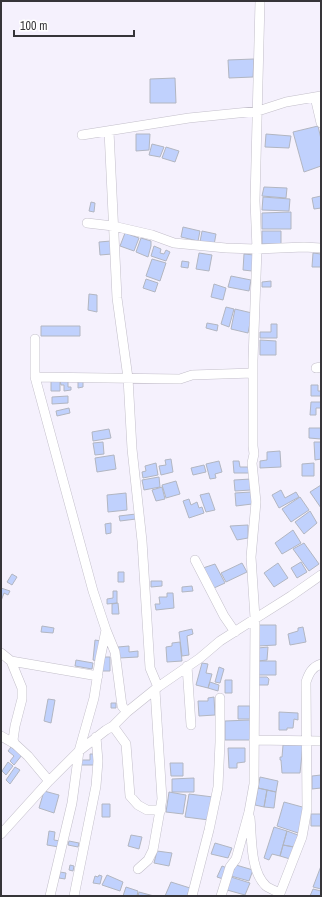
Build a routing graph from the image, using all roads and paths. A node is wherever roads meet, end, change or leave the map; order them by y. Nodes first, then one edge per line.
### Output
1 (260, 1) edge
2 (318, 96) edge
3 (258, 111) junction
4 (321, 123) edge
5 (109, 131) junction
6 (82, 135) dead end
7 (87, 223) dead end
8 (113, 226) junction
9 (321, 248) edge
10 (256, 249) junction
11 (35, 339) dead end
12 (253, 373) junction
13 (35, 377) junction
14 (128, 378) junction
15 (195, 560) dead end
16 (321, 575) edge
17 (256, 618) junction
18 (106, 630) junction
19 (235, 632) junction
20 (1, 653) edge
21 (11, 661) junction
22 (321, 664) edge
23 (187, 666) junction
24 (98, 676) junction
25 (156, 689) junction
26 (220, 698) dead end
27 (127, 712) junction
28 (191, 725) dead end
29 (114, 726) junction
30 (1, 736) edge
31 (96, 737) junction
32 (254, 740) junction
33 (306, 740) junction
34 (321, 741) edge
35 (15, 744) junction
36 (78, 751) junction
37 (49, 781) junction
38 (161, 810) junction
39 (249, 812) junction
40 (1, 834) edge
41 (138, 869) dead end
42 (279, 894) edge
43 (50, 896) edge
44 (74, 896) edge
45 (192, 896) edge
46 (221, 896) edge

1 - 3 street
2 - 3 street
2 - 4 street
3 - 5 street
3 - 10 street
5 - 6 street
5 - 8 street
7 - 8 street
8 - 10 street
8 - 14 street
9 - 10 street
10 - 12 street
11 - 13 street
12 - 14 street
12 - 17 street
13 - 14 street
13 - 18 street
14 - 25 street
15 - 19 street
16 - 17 street
17 - 19 street
17 - 32 street
18 - 24 street
18 - 27 street
19 - 23 street
20 - 21 street
21 - 24 street
21 - 35 street
22 - 33 street
23 - 25 street
23 - 28 street
24 - 36 street
25 - 27 street
25 - 38 street
26 - 45 street
27 - 29 street
29 - 31 street
29 - 38 street
30 - 35 street
31 - 36 street
31 - 44 street
32 - 33 street
32 - 39 street
33 - 34 street
33 - 42 street
35 - 37 street
36 - 37 street
36 - 43 street
37 - 40 street
38 - 41 street
39 - 42 street
39 - 46 street

